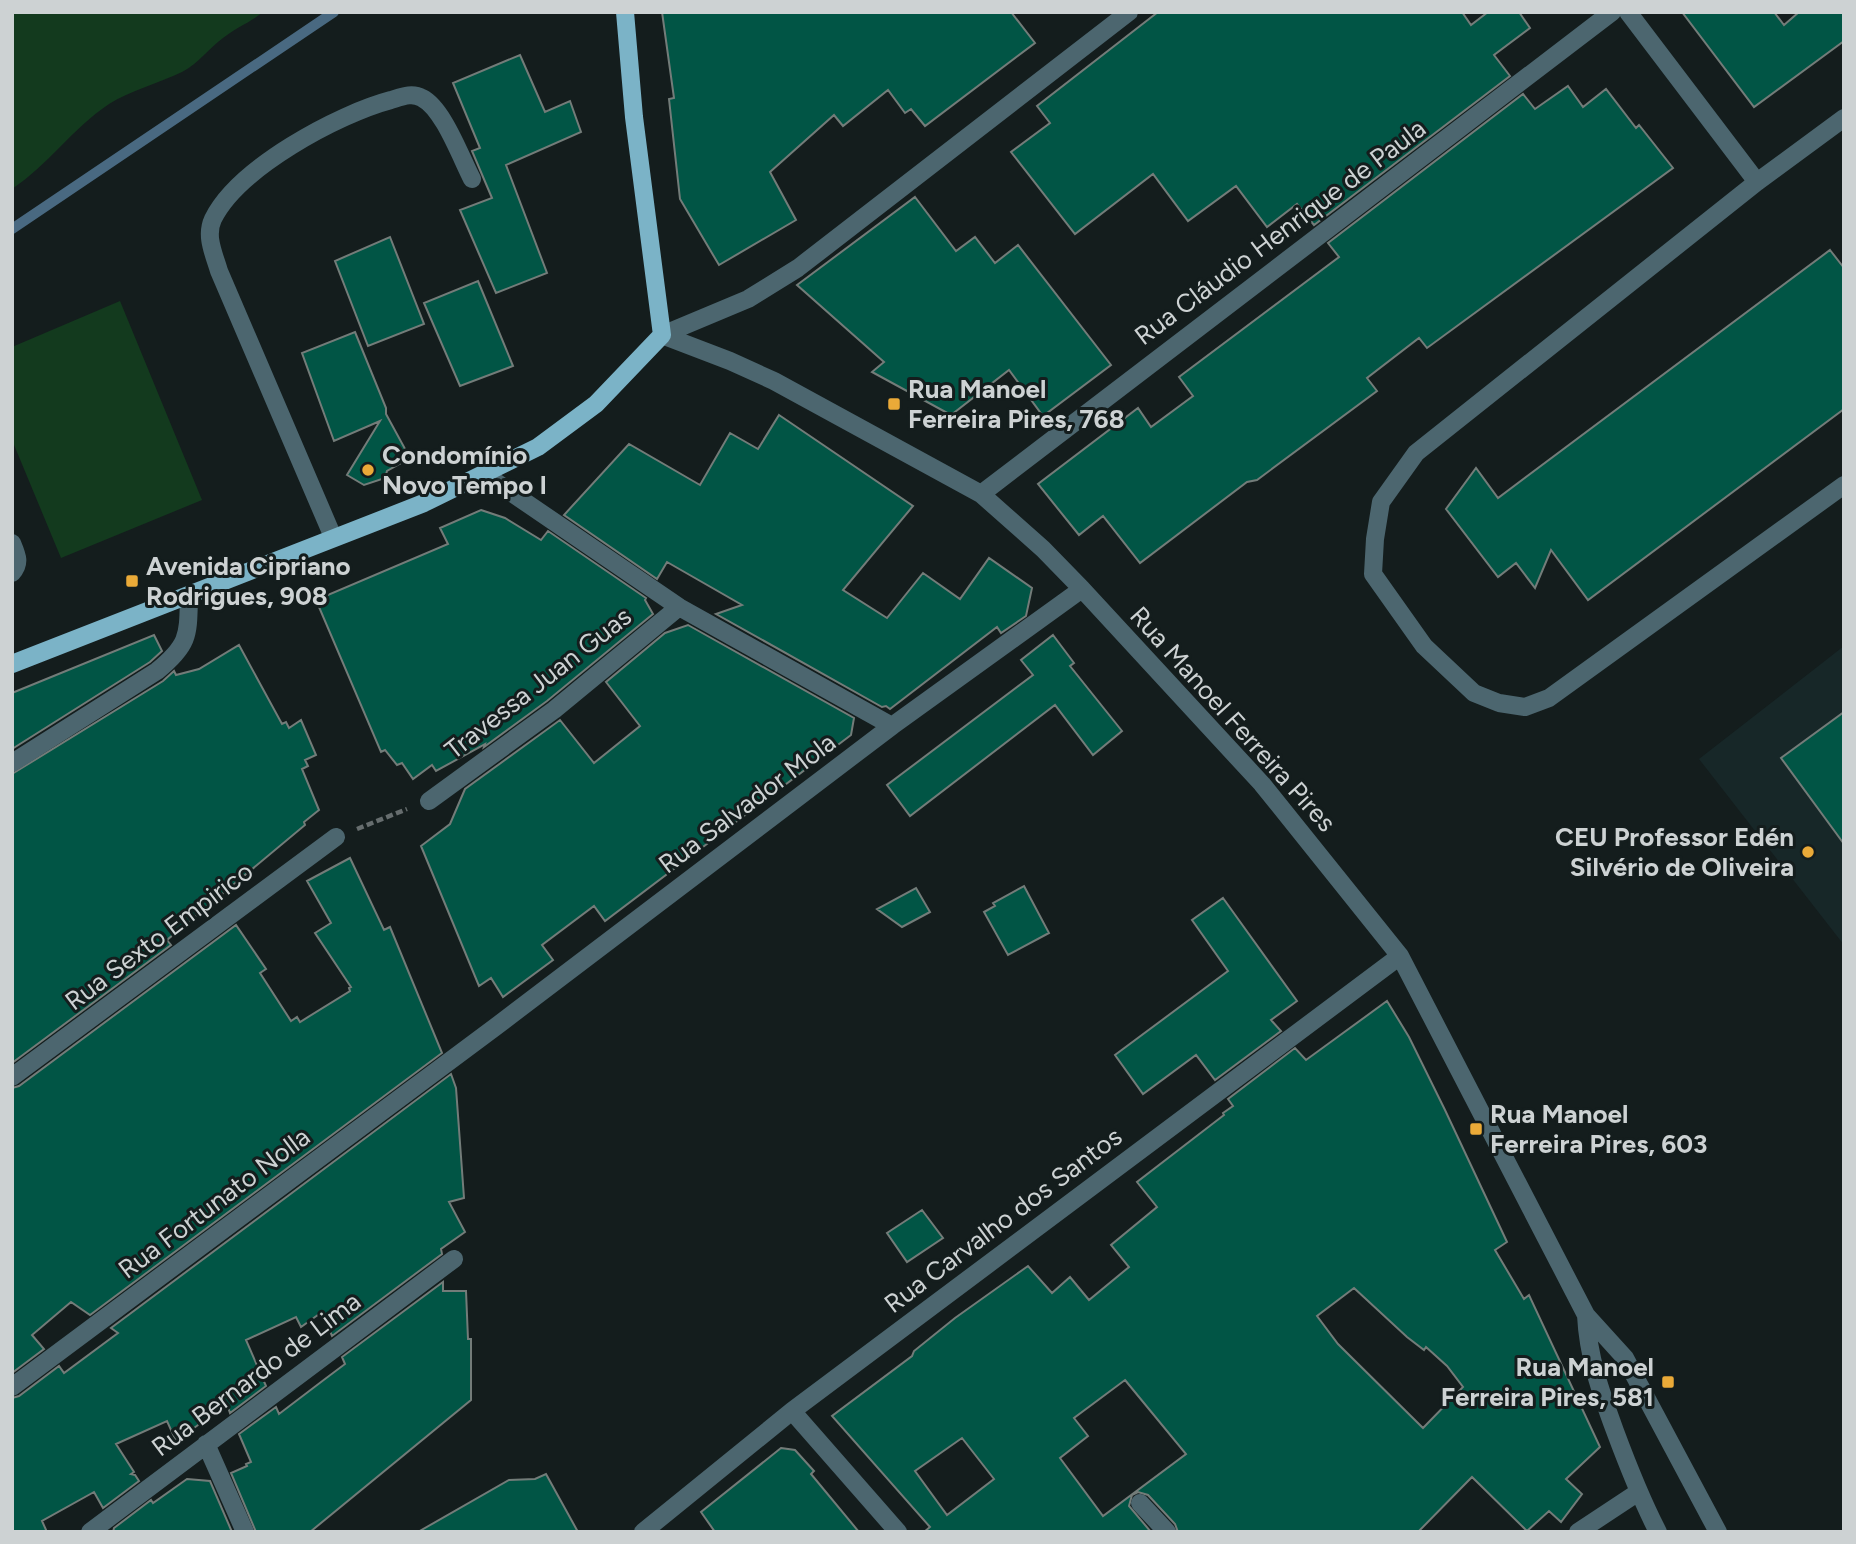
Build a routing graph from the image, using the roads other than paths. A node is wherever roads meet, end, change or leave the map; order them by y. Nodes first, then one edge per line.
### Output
1 (625, 12) edge
2 (1129, 12) edge
3 (1612, 12) edge
4 (1628, 12) edge
5 (1844, 118) edge
6 (472, 179) dead end
7 (1756, 182) junction
8 (662, 335) junction
9 (484, 474) junction
10 (1844, 485) edge
11 (981, 494) junction
12 (333, 537) junction
13 (12, 543) edge
14 (12, 573) edge
15 (1082, 589) junction
16 (189, 595) junction
17 (679, 607) junction
18 (12, 664) edge
19 (892, 726) junction
20 (12, 763) edge
21 (429, 800) road end
22 (336, 837) road end
23 (1400, 956) junction
24 (447, 1063) joint
25 (12, 1077) edge
26 (454, 1259) dead end
27 (1586, 1315) junction
28 (12, 1387) edge
29 (792, 1411) junction
30 (206, 1444) junction
31 (1637, 1493) junction
32 (1140, 1503) dead end
33 (90, 1532) edge
34 (245, 1532) edge
35 (643, 1532) edge
36 (898, 1532) edge
37 (1167, 1532) edge
38 (1578, 1532) edge
39 (1658, 1532) edge
40 (1718, 1532) edge

1 - 8 main road
2 - 8 street
3 - 11 street, Rua Cláudio Henrique de Paula
4 - 7 street
5 - 7 street
6 - 12 street
7 - 10 street
8 - 9 main road
8 - 11 street, Rua Manoel Ferreira Pires
9 - 12 main road
9 - 17 street
11 - 15 street, Rua Manoel Ferreira Pires
12 - 16 main road
13 - 14 street
15 - 19 street, Rua Salvador Mola
15 - 23 street, Rua Manoel Ferreira Pires
16 - 18 main road
16 - 20 street
17 - 19 street
17 - 21 street, Travessa Juan Guas
19 - 24 street, Rua Salvador Mola
22 - 25 street, Rua Sexto Empirico
23 - 27 street, Rua Manoel Ferreira Pires
23 - 29 street, Rua Carvalho dos Santos
24 - 28 street, Rua Fortunato Nolla
26 - 30 street, Rua Bernardo de Lima
27 - 31 street, Rua Manoel Ferreira Pires
27 - 40 street, Rua Manoel Ferreira Pires
29 - 35 street, Rua Carvalho dos Santos
29 - 36 street
30 - 33 street, Rua Bernardo de Lima
30 - 34 street
31 - 38 street
31 - 39 street, Rua Manoel Ferreira Pires
32 - 37 street

